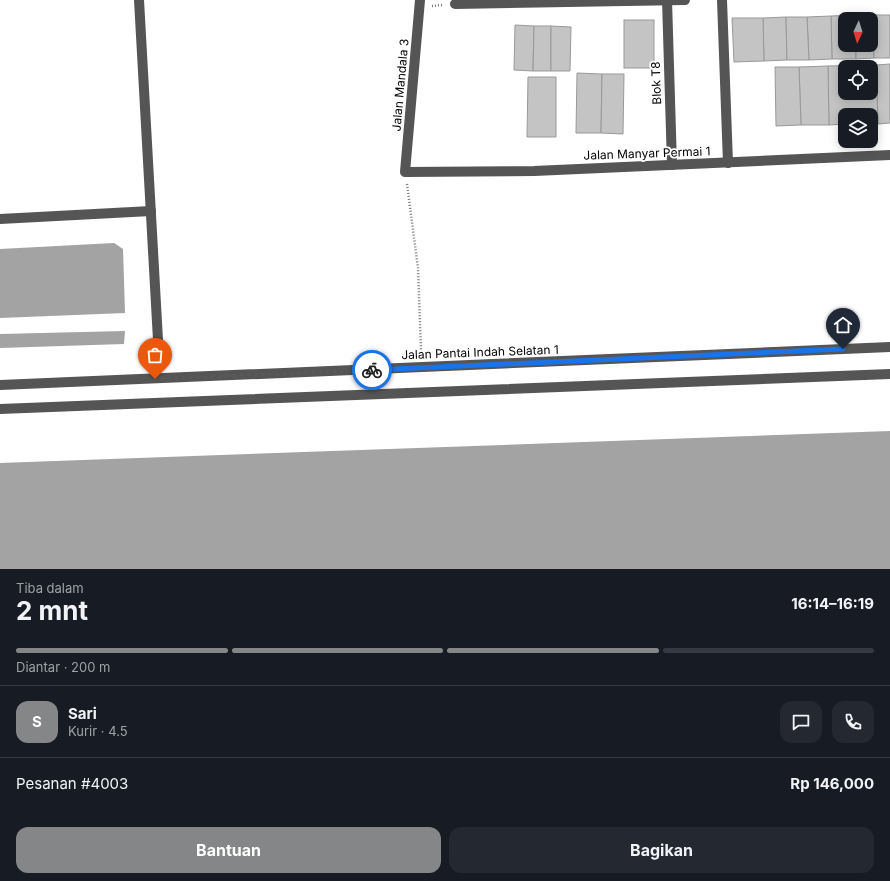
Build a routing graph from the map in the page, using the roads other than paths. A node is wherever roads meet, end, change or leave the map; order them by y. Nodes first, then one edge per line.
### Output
1 (139, 0) edge
2 (667, 0) edge
3 (685, 0) edge
4 (722, 0) edge
5 (420, 4) edge
6 (455, 4) road end
7 (890, 155) edge
8 (728, 163) junction
9 (672, 165) junction
10 (405, 172) joint
11 (151, 211) junction
12 (0, 219) edge
13 (158, 340) dead end
14 (890, 347) edge
15 (890, 374) edge
16 (0, 385) edge
17 (0, 409) edge

1 - 11 street
2 - 3 street
2 - 6 street
2 - 9 street, Blok T8
4 - 8 street
5 - 10 street, Jalan Mandala 3
7 - 8 street, Jalan Manyar Permai 1
8 - 9 street, Jalan Manyar Permai 1
9 - 10 street, Jalan Manyar Permai 1
11 - 12 street
11 - 13 street
14 - 16 street, Jalan Pantai Indah Selatan 1
15 - 17 street

